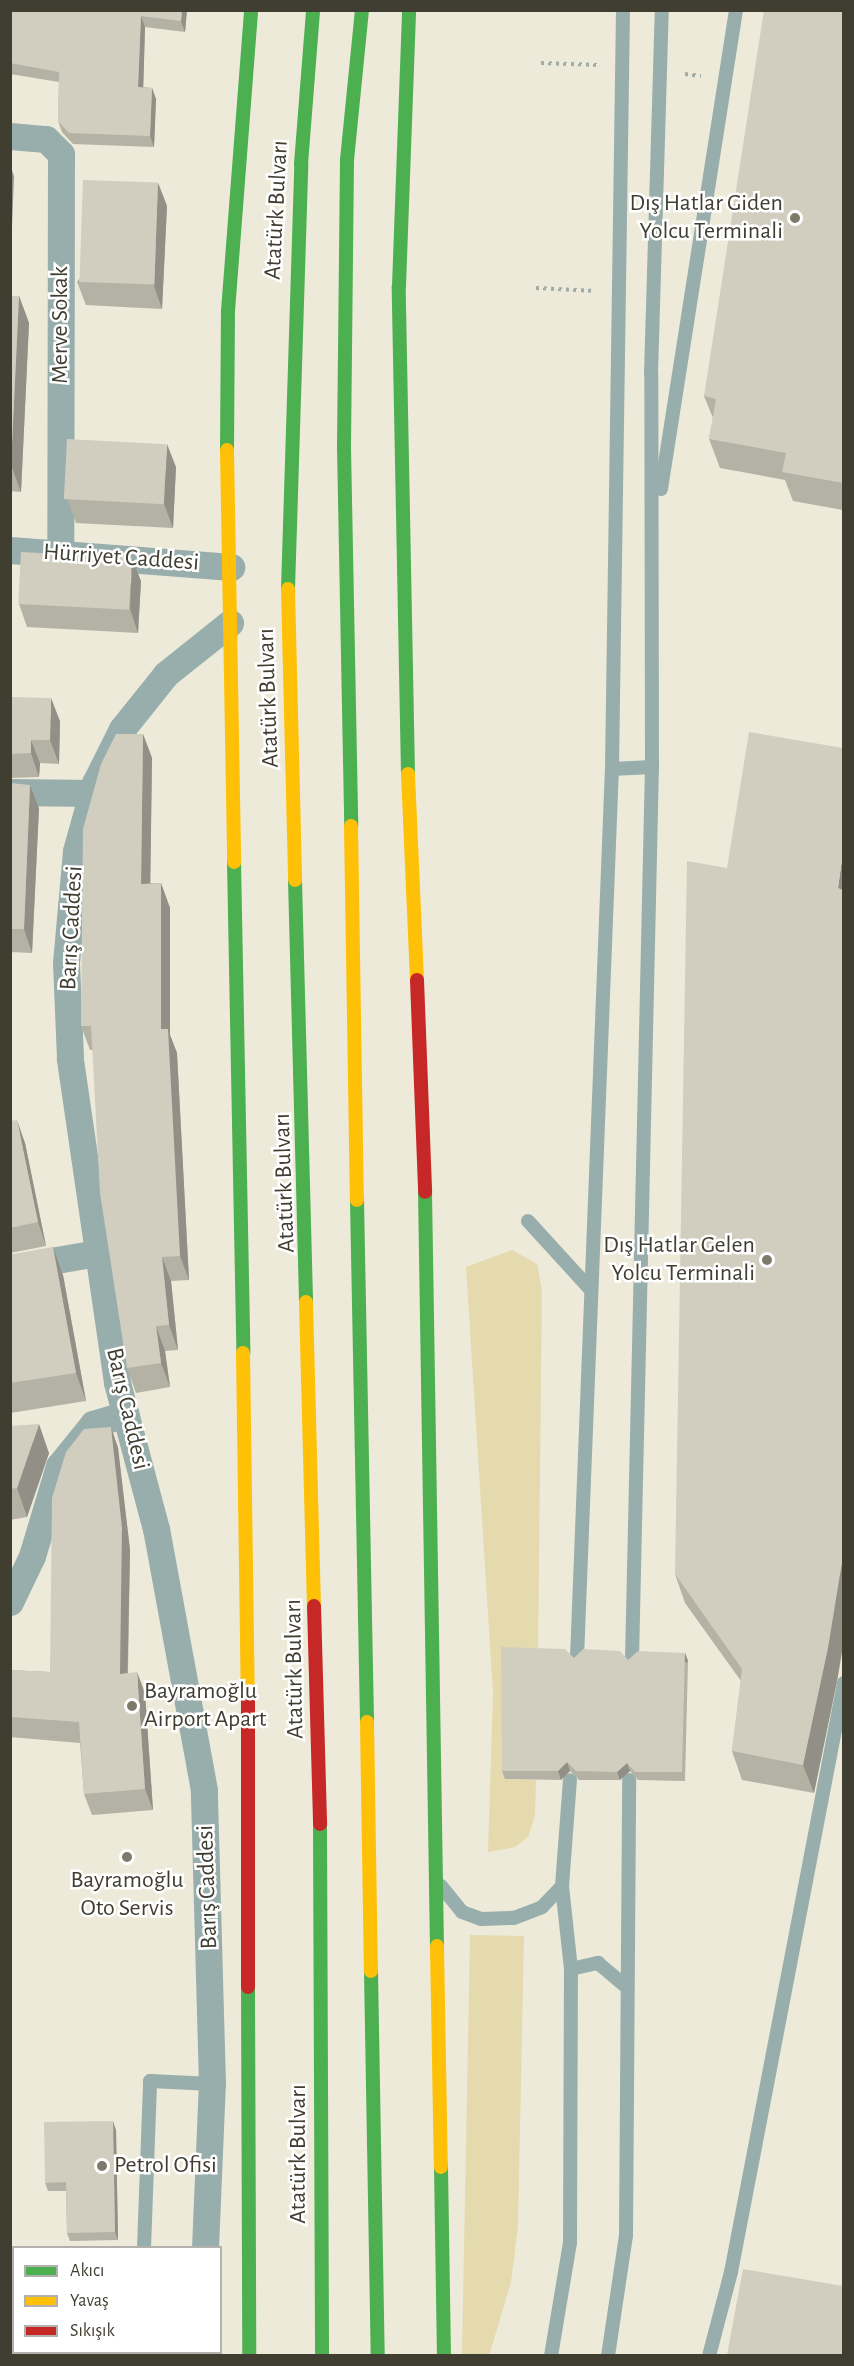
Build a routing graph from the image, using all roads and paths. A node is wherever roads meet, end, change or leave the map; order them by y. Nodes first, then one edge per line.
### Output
1 (251, 10) edge
2 (314, 10) edge
3 (362, 10) edge
4 (409, 10) edge
5 (622, 10) edge
6 (662, 10) edge
7 (736, 10) edge
8 (10, 136) edge
9 (655, 524) junction
10 (10, 550) edge
11 (60, 553) junction
12 (231, 567) junction
13 (230, 623) junction
14 (652, 767) junction
15 (612, 769) junction
16 (10, 792) edge
17 (93, 793) junction
18 (528, 1221) dead end
19 (97, 1253) junction
20 (10, 1268) edge
21 (590, 1290) junction
22 (126, 1413) junction
23 (10, 1602) edge
24 (577, 1658) edge
25 (632, 1660) edge
26 (843, 1683) edge
27 (570, 1780) dead end
28 (628, 1780) dead end
29 (440, 1885) junction
30 (562, 1886) junction
31 (571, 1969) junction
32 (624, 1985) junction
33 (212, 2084) junction
34 (144, 2246) edge
35 (205, 2246) edge
36 (249, 2355) edge
37 (322, 2355) edge
38 (378, 2355) edge
39 (444, 2355) edge
40 (551, 2355) edge
41 (608, 2355) edge
42 (709, 2355) edge

1 - 12 highway
2 - 37 highway, Atatürk Bulvarı, bridge
3 - 38 highway, bridge
4 - 29 highway
5 - 15 lane
6 - 9 lane
7 - 9 lane
8 - 11 street, Merve Sokak
9 - 14 lane
10 - 11 street, Hürriyet Caddesi
11 - 12 street, Hürriyet Caddesi
12 - 13 highway
13 - 17 street, Barış Caddesi
13 - 36 highway
14 - 15 lane
14 - 25 lane
15 - 21 lane
16 - 17 street
17 - 19 street, Barış Caddesi
18 - 21 lane
19 - 20 street
19 - 22 street, Barış Caddesi
21 - 24 lane
22 - 23 street
22 - 33 street, Barış Caddesi
26 - 42 lane
27 - 30 lane
28 - 32 lane
29 - 30 lane
29 - 39 highway
30 - 31 lane
31 - 32 lane
31 - 40 lane
32 - 41 lane
33 - 34 lane
33 - 35 street, Barış Caddesi

